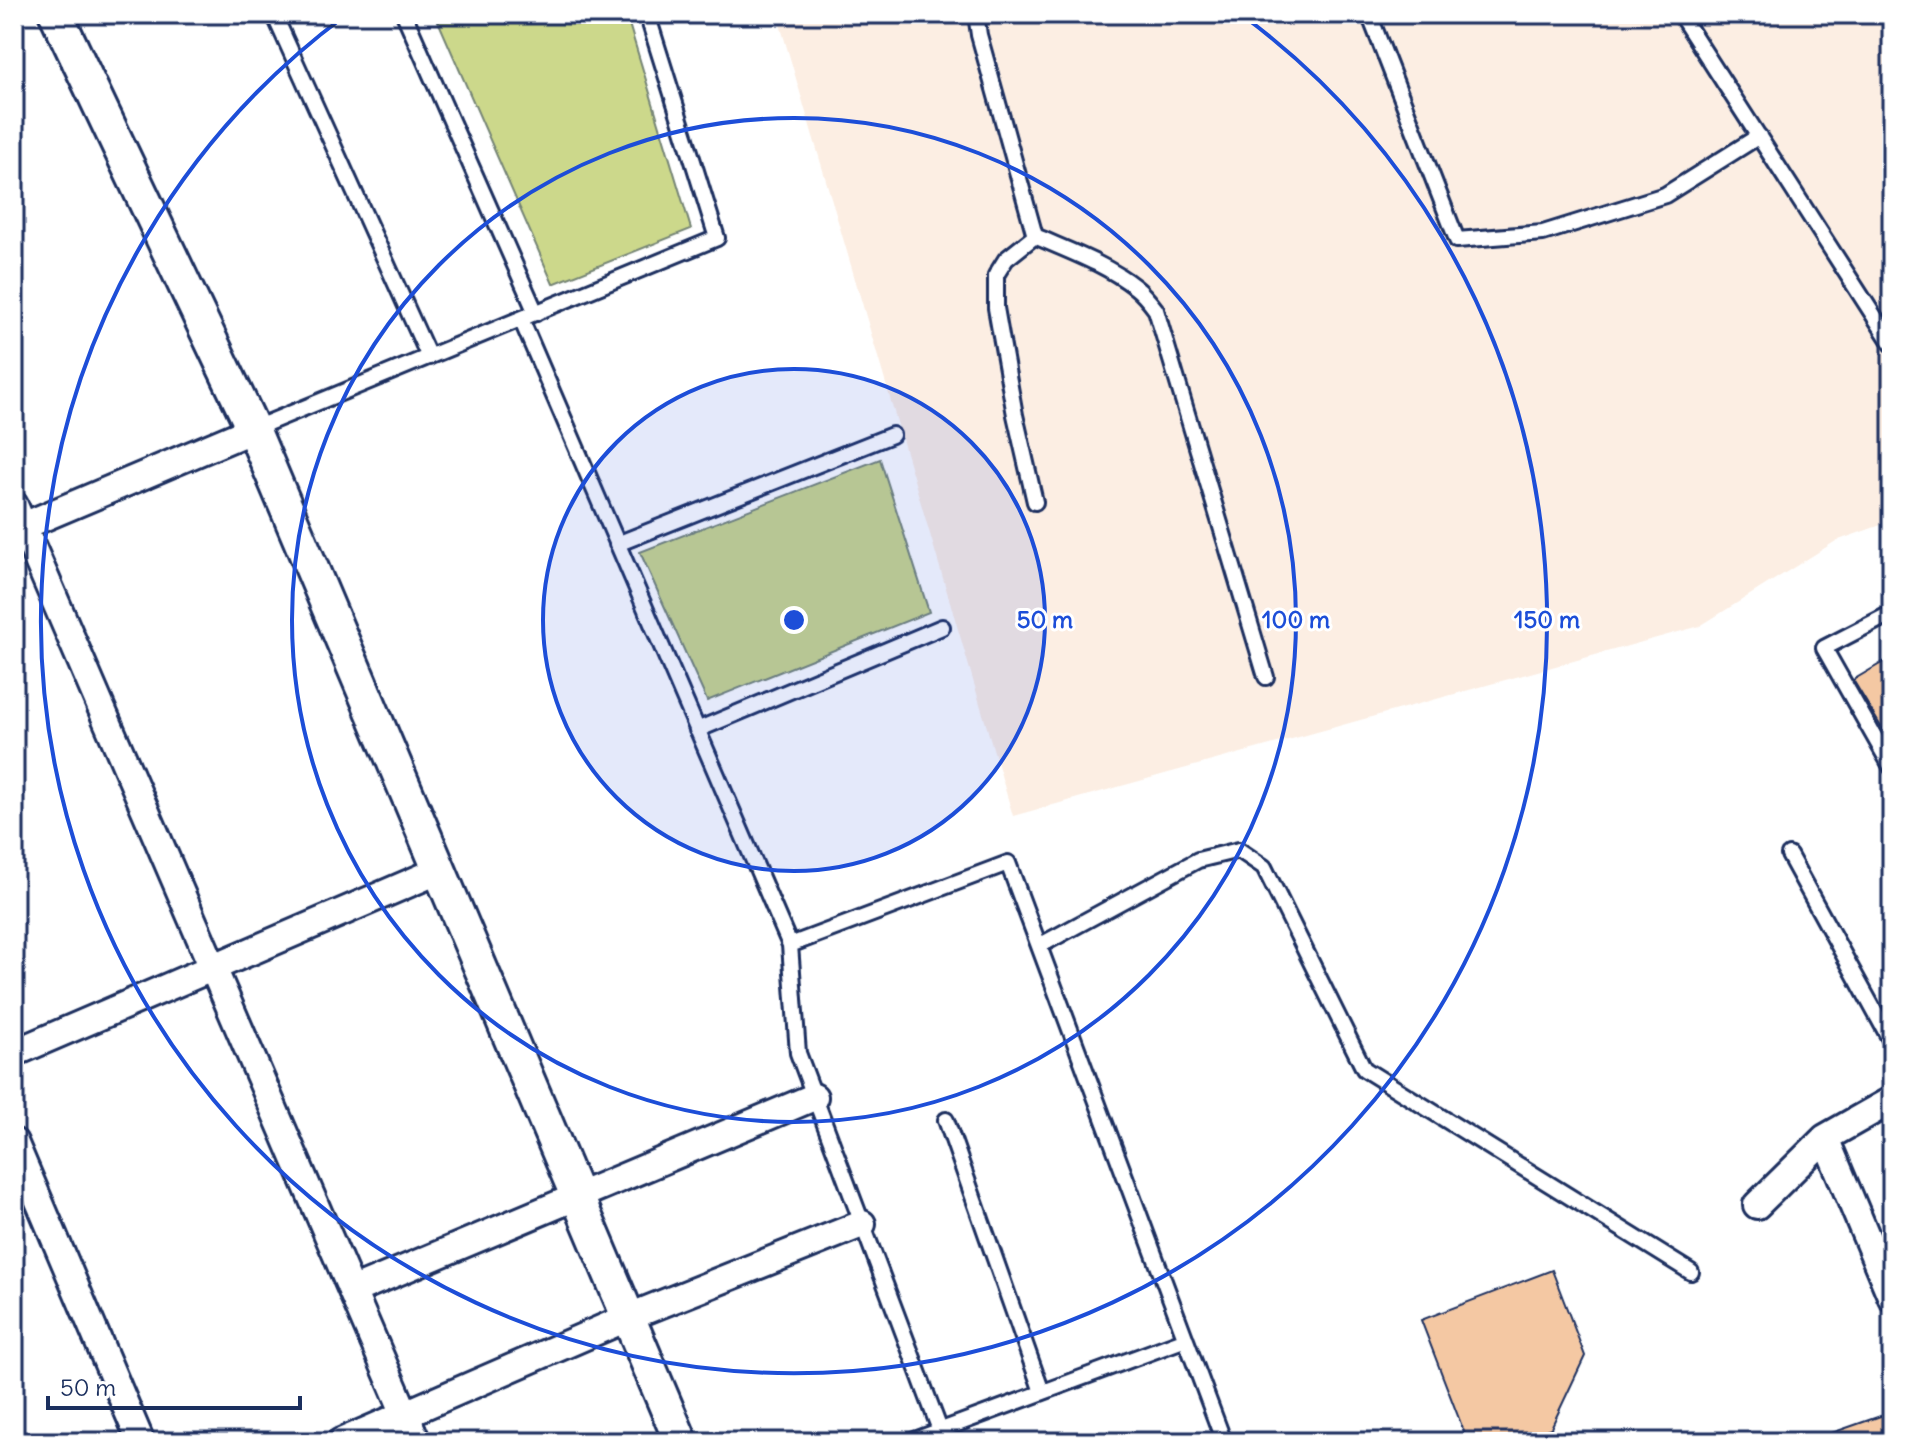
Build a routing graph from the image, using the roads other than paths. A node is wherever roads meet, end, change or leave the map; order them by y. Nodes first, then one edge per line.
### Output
1 (56, 14) edge
2 (404, 14) edge
3 (647, 14) edge
4 (976, 14) edge
5 (1369, 14) edge
6 (1683, 15) edge
7 (277, 21) dead end
8 (1759, 136) junction
9 (1035, 236) junction
10 (536, 313) junction
11 (521, 319) junction
12 (1892, 344) edge
13 (429, 357) junction
14 (253, 429) junction
15 (892, 435) dead end
16 (1035, 502) dead end
17 (17, 520) edge
18 (617, 544) junction
19 (1892, 613) edge
20 (942, 627) dead end
21 (1266, 677) dead end
22 (697, 730) junction
23 (1892, 768) edge
24 (1789, 855) dead end
25 (440, 870) junction
26 (790, 945) junction
27 (1039, 946) junction
28 (213, 968) junction
29 (1892, 1043) edge
30 (14, 1053) edge
31 (814, 1097) junction
32 (1892, 1100) edge
33 (946, 1120) dead end
34 (1825, 1138) junction
35 (14, 1142) edge
36 (577, 1197) junction
37 (1757, 1205) dead end
38 (862, 1224) junction
39 (1691, 1272) dead end
40 (352, 1291) junction
41 (1892, 1298) edge
42 (629, 1317) junction
43 (1186, 1339) junction
44 (1042, 1392) junction
45 (405, 1414) junction
46 (940, 1430) junction
47 (141, 1442) edge
48 (341, 1442) edge
49 (417, 1442) edge
50 (681, 1442) edge
51 (909, 1442) edge
52 (1224, 1442) edge

1 - 14 street
2 - 10 lane
3 - 10 lane
4 - 9 lane
5 - 8 lane
6 - 8 lane
7 - 13 lane
8 - 12 lane
9 - 16 lane
9 - 21 lane
10 - 11 lane
11 - 13 lane
11 - 18 lane
13 - 14 lane
14 - 17 street
14 - 25 street
15 - 18 lane
17 - 28 street
18 - 22 lane
19 - 23 lane
20 - 22 lane
22 - 26 lane
24 - 29 lane
25 - 28 street
25 - 36 street
26 - 27 lane
26 - 31 lane
27 - 39 lane
27 - 43 lane
28 - 30 street
28 - 40 street
31 - 36 street
31 - 38 lane
32 - 34 street
33 - 44 lane
34 - 37 street
34 - 41 street
35 - 47 street
36 - 40 street
36 - 42 street
38 - 42 street
38 - 46 lane
40 - 45 street
42 - 45 street
42 - 50 street
43 - 44 lane
43 - 52 lane
44 - 46 lane
45 - 48 street
45 - 49 street
46 - 51 lane

